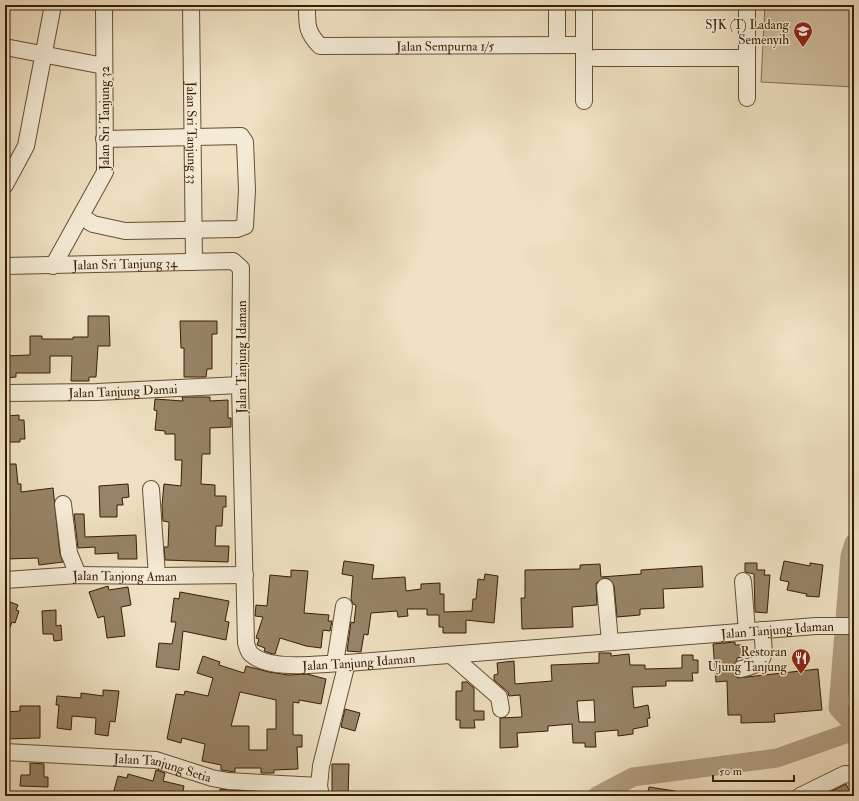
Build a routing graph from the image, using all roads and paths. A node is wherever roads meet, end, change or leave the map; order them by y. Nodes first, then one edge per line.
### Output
1 (53, 5) edge
2 (104, 5) edge
3 (191, 5) edge
4 (307, 5) edge
5 (557, 5) edge
6 (584, 5) edge
7 (594, 5) edge
8 (747, 5) edge
9 (557, 45) junction
10 (584, 45) junction
11 (5, 47) edge
12 (43, 54) junction
13 (595, 58) junction
14 (747, 58) junction
15 (104, 66) junction
16 (747, 98) dead end
17 (194, 137) junction
18 (104, 140) junction
19 (5, 185) edge
20 (81, 216) junction
21 (194, 230) junction
22 (194, 262) junction
23 (5, 266) edge
24 (53, 266) junction
25 (241, 268) joint
26 (240, 385) junction
27 (5, 393) edge
28 (151, 489) dead end
29 (63, 504) dead end
30 (78, 575) junction
31 (245, 575) junction
32 (157, 576) junction
33 (5, 580) edge
34 (743, 581) dead end
35 (605, 586) dead end
36 (344, 606) dead end
37 (854, 626) edge
38 (754, 631) junction
39 (610, 642) junction
40 (451, 655) junction
41 (341, 663) junction
42 (741, 669) dead end
43 (501, 709) dead end
44 (5, 752) edge
45 (854, 775) edge
46 (320, 791) edge
47 (800, 796) edge

1 - 12 street
2 - 15 street, Jalan Sri Tanjung 32
3 - 17 street, Jalan Sri Tanjung 33
4 - 9 street, Jalan Sempurna 1/5
5 - 9 street
6 - 10 street
7 - 13 street
8 - 14 street
9 - 10 street, Jalan Sempurna 1/5
10 - 13 street
11 - 12 street
12 - 15 street
12 - 19 street
13 - 14 street
14 - 16 street
15 - 18 street, Jalan Sri Tanjung 32
17 - 18 street
17 - 21 street, Jalan Sri Tanjung 33
17 - 21 street
18 - 20 street, Jalan Sri Tanjung 32
20 - 21 street
20 - 24 street, Jalan Sri Tanjung 32
21 - 22 street, Jalan Sri Tanjung 33
22 - 24 street, Jalan Sri Tanjung 34
22 - 25 street, Jalan Sri Tanjung 34
23 - 24 street, Jalan Sri Tanjung 34
25 - 26 street, Jalan Tanjung Idaman
26 - 27 street, Jalan Tanjung Damai
26 - 31 street, Jalan Tanjung Idaman
28 - 32 street
29 - 30 street
30 - 32 street, Jalan Tanjong Aman
30 - 33 street, Jalan Tanjong Aman
31 - 32 street, Jalan Tanjong Aman
31 - 41 street, Jalan Tanjung Idaman
34 - 38 street
35 - 39 street
36 - 41 street
37 - 38 street, Jalan Tanjung Idaman
38 - 39 street, Jalan Tanjung Idaman
38 - 42 street
39 - 40 street, Jalan Tanjung Idaman
40 - 41 street, Jalan Tanjung Idaman
40 - 43 street
41 - 46 street
44 - 46 street, Jalan Tanjung Setia
45 - 47 street

